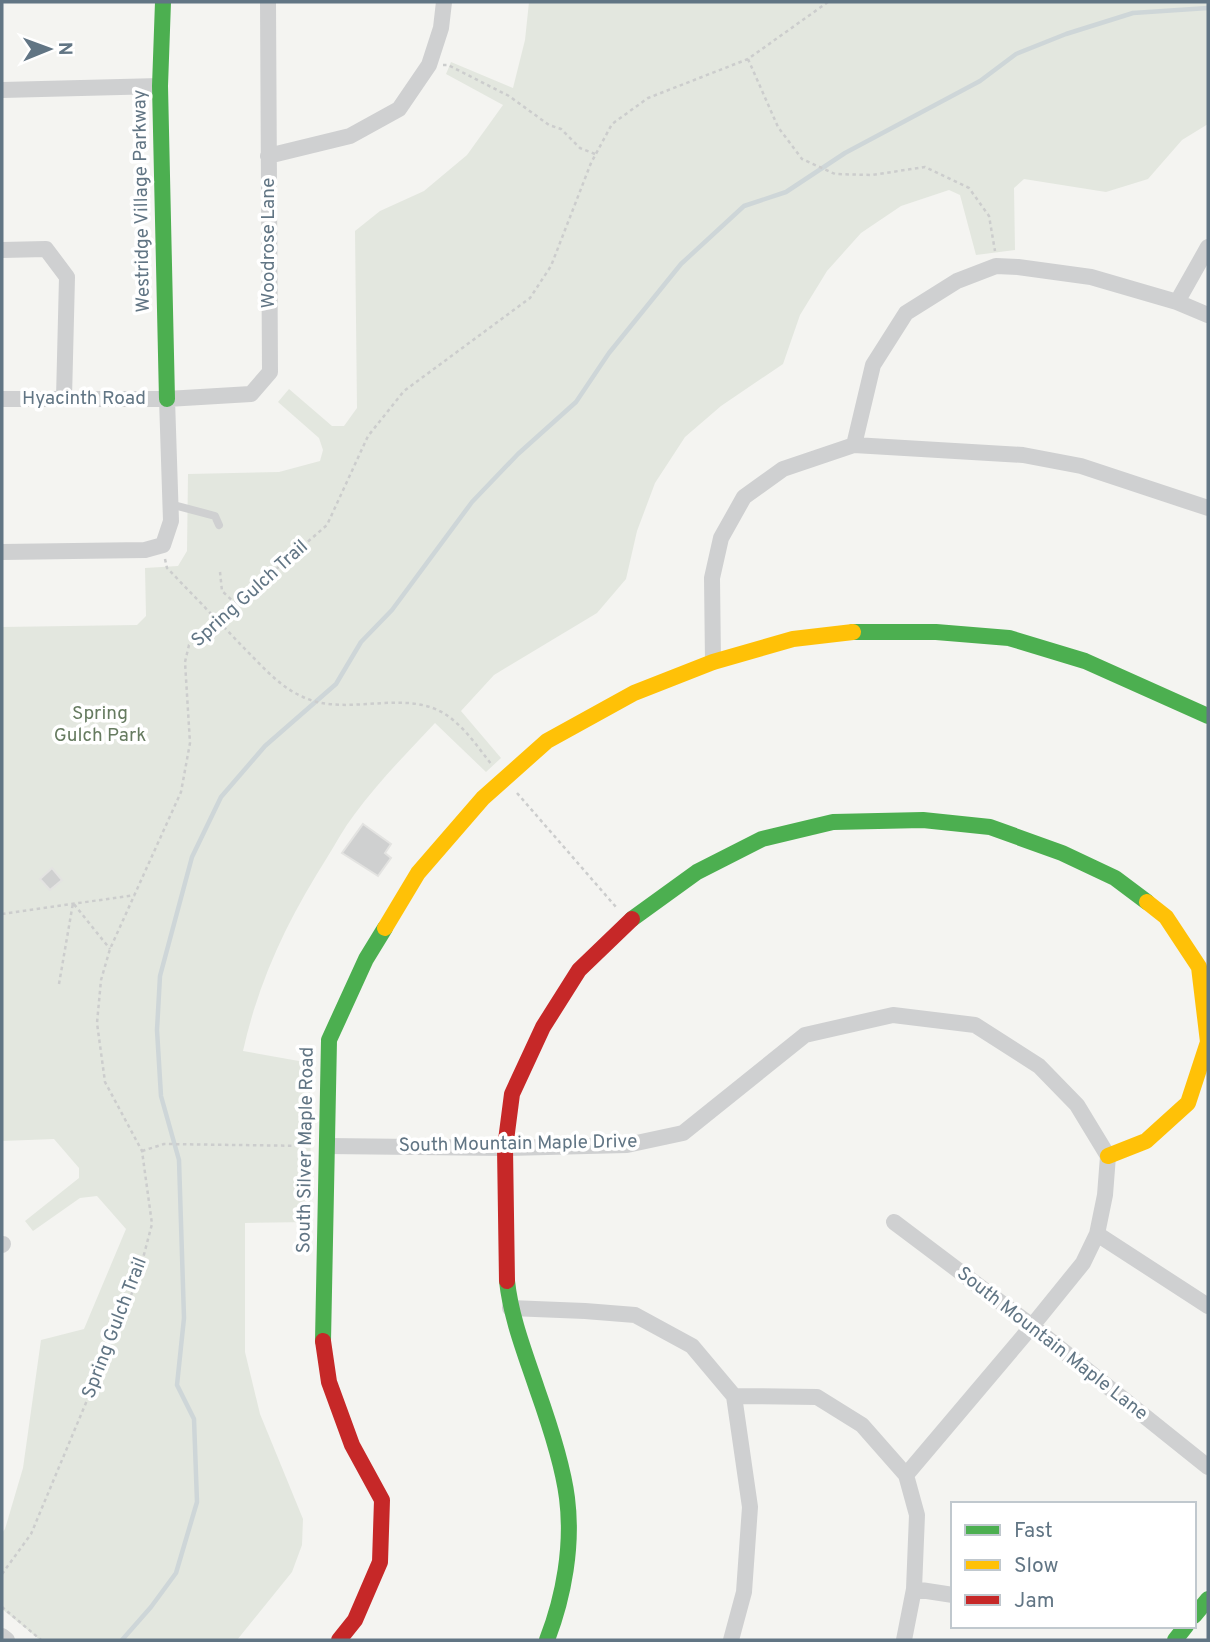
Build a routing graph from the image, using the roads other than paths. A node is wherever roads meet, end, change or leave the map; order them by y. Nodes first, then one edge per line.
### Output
1 (163, 2) edge
2 (268, 2) edge
3 (444, 2) edge
4 (160, 86) junction
5 (2, 90) edge
6 (268, 156) junction
7 (1208, 247) edge
8 (2, 250) edge
9 (1177, 302) junction
10 (1208, 315) edge
11 (64, 398) junction
12 (2, 399) edge
13 (167, 399) junction
14 (855, 445) junction
15 (170, 504) junction
16 (1208, 508) edge
17 (219, 525) dead end
18 (2, 552) edge
19 (713, 662) junction
20 (1208, 716) edge
21 (327, 1146) junction
22 (505, 1148) junction
23 (1108, 1156) junction
24 (894, 1222) dead end
25 (1097, 1234) junction
26 (1208, 1306) edge
27 (510, 1308) junction
28 (1032, 1326) junction
29 (734, 1396) junction
30 (1208, 1467) edge
31 (906, 1475) junction
32 (914, 1589) junction
33 (951, 1595) edge
34 (1208, 1598) edge
35 (1196, 1613) edge
36 (2, 1636) edge
37 (7, 1640) edge
38 (339, 1640) edge
39 (547, 1640) edge
40 (731, 1640) edge
41 (904, 1640) edge

1 - 4 street, Westridge Village Parkway
2 - 6 street, Woodrose Lane
3 - 6 street
4 - 5 street
4 - 13 street, Westridge Village Parkway
6 - 13 street, Woodrose Lane
7 - 9 street
8 - 11 street
9 - 10 street
9 - 14 street
11 - 12 street, Hyacinth Road
11 - 13 street, Hyacinth Road
13 - 15 street
14 - 16 street
14 - 19 street
15 - 17 lane
15 - 18 street
19 - 20 street, South Silver Maple Road
19 - 21 street, South Silver Maple Road
21 - 22 street, South Mountain Maple Drive
21 - 38 street, South Silver Maple Road
22 - 23 street, South Mountain Maple Drive
22 - 23 street
22 - 27 street
23 - 25 street
24 - 28 street, South Mountain Maple Lane
25 - 26 street
25 - 28 street
27 - 29 street
27 - 39 street
28 - 30 street, South Mountain Maple Lane
28 - 31 street
29 - 31 street
29 - 40 street
31 - 32 street
32 - 33 street
32 - 41 street
34 - 35 street
36 - 37 street

